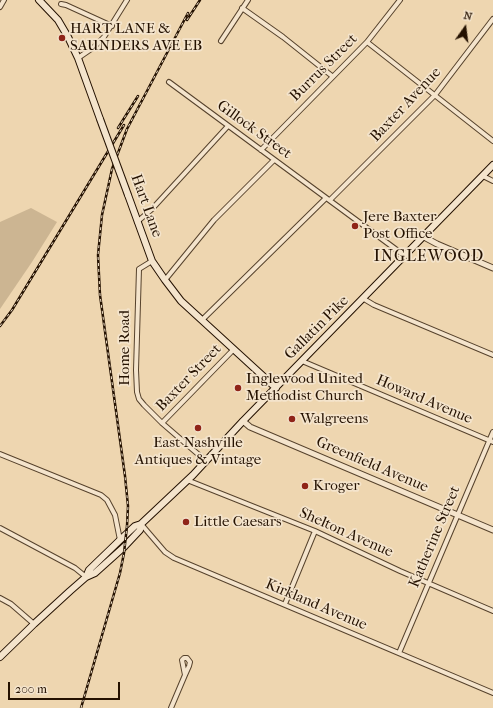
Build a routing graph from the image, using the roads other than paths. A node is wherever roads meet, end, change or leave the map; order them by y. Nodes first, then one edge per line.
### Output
1 (4, 0) edge
2 (39, 0) edge
3 (127, 0) edge
4 (248, 0) edge
5 (400, 0) edge
6 (62, 4) dead end
7 (0, 7) edge
8 (242, 8) junction
9 (493, 19) edge
10 (112, 26) junction
11 (220, 41) dead end
12 (367, 42) junction
13 (78, 58) junction
14 (332, 76) junction
15 (168, 82) dead end
16 (435, 95) junction
17 (228, 126) junction
18 (493, 141) edge
19 (261, 150) junction
20 (274, 160) junction
21 (493, 165) edge
22 (483, 176) junction
23 (493, 181) edge
24 (328, 199) junction
25 (138, 222) junction
26 (424, 237) junction
27 (405, 256) junction
28 (152, 261) junction
29 (493, 268) edge
30 (165, 280) junction
31 (364, 299) junction
32 (202, 320) junction
33 (234, 349) junction
34 (493, 355) edge
35 (302, 361) junction
36 (276, 388) junction
37 (243, 421) junction
38 (162, 423) junction
39 (493, 432) edge
40 (491, 441) edge
41 (0, 454) edge
42 (206, 461) junction
43 (187, 480) junction
44 (458, 515) junction
45 (141, 524) junction
46 (0, 528) edge
47 (493, 530) edge
48 (316, 531) junction
49 (120, 540) junction
50 (86, 577) junction
51 (428, 583) junction
52 (0, 598) edge
53 (285, 604) junction
54 (493, 611) edge
55 (34, 624) junction
56 (399, 653) junction
57 (0, 658) edge
58 (185, 675) dead end
59 (493, 693) edge
60 (171, 708) edge

1 - 7 street
2 - 13 main road, Hart Lane
3 - 10 street
4 - 8 street
5 - 12 street, Burrus Street
6 - 10 street
8 - 11 street
8 - 14 street
9 - 16 street, Baxter Avenue
10 - 13 street
12 - 14 street, Burrus Street
12 - 16 street
13 - 25 main road, Hart Lane, bridge
14 - 19 street, Burrus Street
15 - 17 street, Gillock Street
16 - 18 street
16 - 24 street, Baxter Avenue
17 - 19 street, Gillock Street
17 - 25 street
19 - 20 street, Gillock Street
20 - 24 street, Gillock Street
20 - 30 street
21 - 22 main road, Gallatin Pike
22 - 23 street
22 - 26 main road, Gallatin Pike
24 - 27 street, Gillock Street
24 - 32 street, Baxter Avenue
25 - 28 main road, Hart Lane
26 - 27 main road, Gallatin Pike
26 - 29 street
27 - 31 main road, Gallatin Pike
28 - 30 main road, Hart Lane
28 - 38 street, Home Road
30 - 32 main road, Hart Lane
31 - 34 street
31 - 35 main road, Gallatin Pike
32 - 33 main road, Hart Lane
33 - 36 main road, Hart Lane
33 - 38 street, Baxter Street
35 - 36 main road, Gallatin Pike
35 - 40 street, Howard Avenue
36 - 37 main road, Gallatin Pike
37 - 42 main road, Gallatin Pike
37 - 44 street, Greenfield Avenue
38 - 42 street, Home Road
39 - 40 street, Katherine Street
40 - 44 street, Katherine Street
41 - 49 street
42 - 43 main road, Gallatin Pike
43 - 45 main road, Gallatin Pike
43 - 48 street, Shelton Avenue
44 - 47 street, Greenfield Avenue
44 - 51 street, Katherine Street
45 - 49 main road, Gallatin Pike
45 - 50 main road, Gallatin Pike
45 - 53 street, Kirkland Avenue
46 - 50 street
48 - 51 street, Shelton Avenue
48 - 53 street
49 - 50 main road, Gallatin Pike
50 - 55 main road, Gallatin Pike
51 - 54 street, Shelton Avenue
51 - 56 street, Katherine Street
52 - 55 street
53 - 56 street, Kirkland Avenue
55 - 57 main road, Gallatin Pike
56 - 59 street, Kirkland Avenue
58 - 60 street

